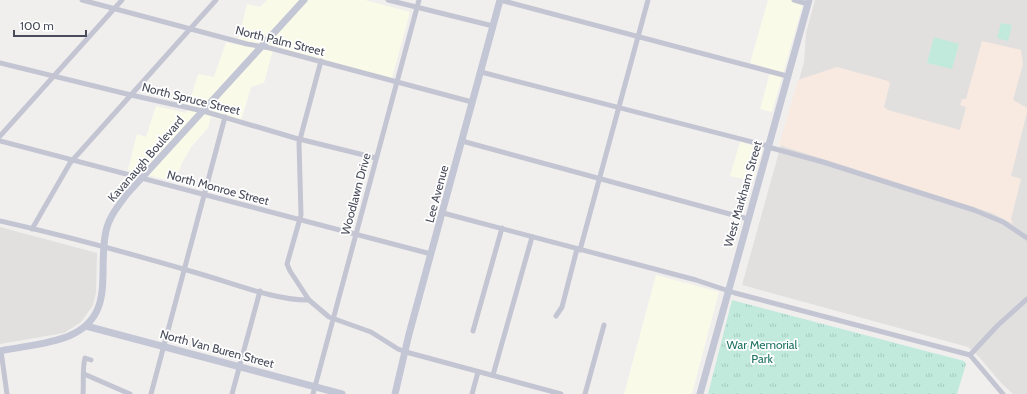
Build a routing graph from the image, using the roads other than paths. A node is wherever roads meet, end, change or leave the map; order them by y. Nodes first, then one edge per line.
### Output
1 (82, 0) edge
2 (122, 0) edge
3 (216, 0) edge
4 (304, 0) edge
5 (388, 0) edge
6 (419, 0) edge
7 (500, 0) edge
8 (648, 0) edge
9 (794, 0) edge
10 (808, 2) edge
11 (417, 7) junction
12 (114, 9) junction
13 (493, 26) junction
14 (191, 29) junction
15 (638, 36) junction
16 (261, 47) junction
17 (321, 61) junction
18 (0, 63) edge
19 (481, 72) junction
20 (55, 76) junction
21 (787, 76) junction
22 (397, 83) junction
23 (131, 95) junction
24 (472, 102) junction
25 (619, 108) junction
26 (202, 111) junction
27 (225, 117) junction
28 (0, 136) edge
29 (300, 139) junction
30 (0, 141) edge
31 (462, 141) junction
32 (768, 146) junction
33 (376, 158) junction
34 (73, 160) junction
35 (143, 178) junction
36 (600, 179) junction
37 (204, 195) junction
38 (443, 213) junction
39 (299, 219) junction
40 (748, 219) junction
41 (0, 222) edge
42 (502, 228) junction
43 (32, 229) junction
44 (356, 234) junction
45 (532, 237) junction
46 (1027, 238) edge
47 (104, 247) junction
48 (578, 249) junction
49 (431, 254) junction
50 (184, 270) junction
51 (728, 290) junction
52 (260, 291) junction
53 (1027, 299) edge
54 (309, 300) junction
55 (556, 316) dead end
56 (334, 319) junction
57 (604, 325) dead end
58 (86, 326) junction
59 (473, 331) dead end
60 (164, 346) junction
61 (0, 351) edge
62 (406, 352) junction
63 (970, 355) junction
64 (91, 360) dead end
65 (240, 367) junction
66 (478, 372) junction
67 (84, 374) junction
68 (492, 375) junction
69 (314, 390) edge
70 (546, 392) edge
71 (7, 394) edge
72 (83, 394) edge
73 (130, 394) edge
74 (151, 394) edge
75 (232, 394) edge
76 (342, 394) edge
77 (395, 394) edge
78 (472, 394) edge
79 (561, 394) edge
80 (585, 394) edge
81 (700, 394) edge
82 (1003, 394) edge

1 - 12 street, North Palm Street
2 - 12 street
3 - 14 street
4 - 16 street, Kavanaugh Boulevard
5 - 11 street
6 - 11 street, Woodlawn Drive
7 - 13 street, Lee Avenue
7 - 15 street
8 - 15 street
9 - 10 street
10 - 21 street, West Markham Street
11 - 13 street
11 - 22 street, Woodlawn Drive
12 - 14 street, North Palm Street
12 - 20 street
13 - 19 street, Lee Avenue
14 - 16 street, North Palm Street
14 - 23 street
15 - 21 street
15 - 25 street
16 - 17 street, North Palm Street
16 - 26 street, Kavanaugh Boulevard
17 - 22 street, North Palm Street
17 - 29 street
18 - 20 street, North Spruce Street
19 - 24 street, Lee Avenue
19 - 25 street
20 - 23 street, North Spruce Street
20 - 28 street
21 - 32 street, West Markham Street
22 - 24 street, North Palm Street
22 - 33 street, Woodlawn Drive
23 - 26 street, North Spruce Street
23 - 34 street
24 - 31 street, Lee Avenue
25 - 32 street
25 - 36 street
26 - 27 street, North Spruce Street
26 - 35 street, Kavanaugh Boulevard
27 - 29 street, North Spruce Street
27 - 37 street
29 - 33 street, North Spruce Street
29 - 39 street
30 - 34 street, North Monroe Street
31 - 36 street
31 - 38 street, Lee Avenue
32 - 40 street, West Markham Street
32 - 46 street
33 - 44 street, Woodlawn Drive
34 - 35 street, North Monroe Street
34 - 43 street
35 - 37 street, North Monroe Street
35 - 47 street, Kavanaugh Boulevard
36 - 40 street
36 - 48 street
37 - 39 street, North Monroe Street
37 - 50 street
38 - 42 street
38 - 49 street, Lee Avenue
39 - 44 street, North Monroe Street
39 - 54 street
40 - 51 street, West Markham Street
41 - 43 street
42 - 45 street
42 - 59 street
43 - 47 street
44 - 49 street, North Monroe Street
44 - 56 street, Woodlawn Drive
45 - 48 street
45 - 68 street
47 - 50 street
47 - 58 street, Kavanaugh Boulevard
48 - 51 street
48 - 55 street
49 - 62 street, Lee Avenue
50 - 52 street
50 - 60 street
51 - 63 street
51 - 81 street, West Markham Street
52 - 54 street
52 - 65 street
53 - 63 street
54 - 56 street
56 - 62 street
56 - 69 street, Woodlawn Drive
57 - 80 street
58 - 60 street, North Van Buren Street
58 - 61 street
60 - 65 street, North Van Buren Street
60 - 74 street
61 - 71 street
62 - 66 street
62 - 77 street, Lee Avenue
63 - 82 street
64 - 67 street
65 - 69 street, North Van Buren Street
65 - 75 street
66 - 68 street
66 - 78 street
67 - 72 street
67 - 73 street
68 - 70 street
69 - 76 street, North Van Buren Street
70 - 79 street

